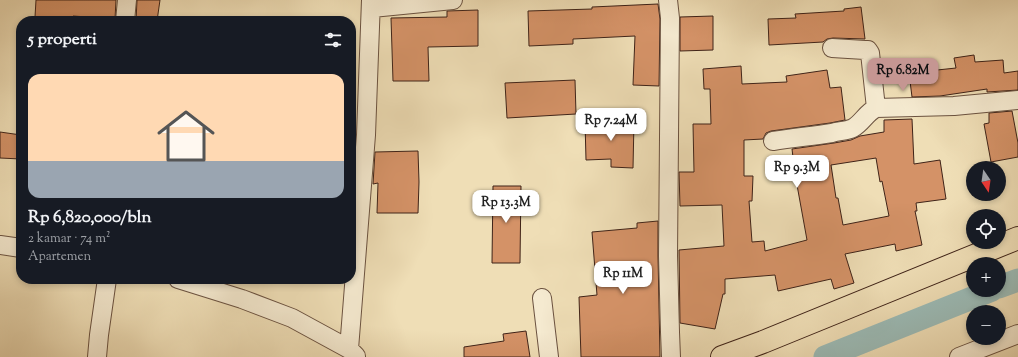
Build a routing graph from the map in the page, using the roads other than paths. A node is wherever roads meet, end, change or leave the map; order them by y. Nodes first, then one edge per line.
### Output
1 (127, 0) edge
2 (453, 0) edge
3 (668, 0) edge
4 (371, 4) edge
5 (125, 16) edge
6 (832, 48) dead end
7 (1018, 100) edge
8 (876, 108) junction
9 (773, 141) dead end
10 (1018, 238) edge
11 (0, 245) edge
12 (16, 247) edge
13 (106, 284) edge
14 (194, 284) edge
15 (542, 298) dead end
16 (1018, 334) edge
17 (353, 353) edge
18 (97, 357) edge
19 (550, 357) edge
20 (671, 357) edge
21 (722, 357) edge
22 (959, 357) edge

1 - 5 street
2 - 4 street
3 - 20 street
4 - 17 street
6 - 8 street
7 - 8 street
8 - 9 street
10 - 21 main road
11 - 12 street
13 - 18 street
14 - 17 street
15 - 19 street
16 - 22 street

